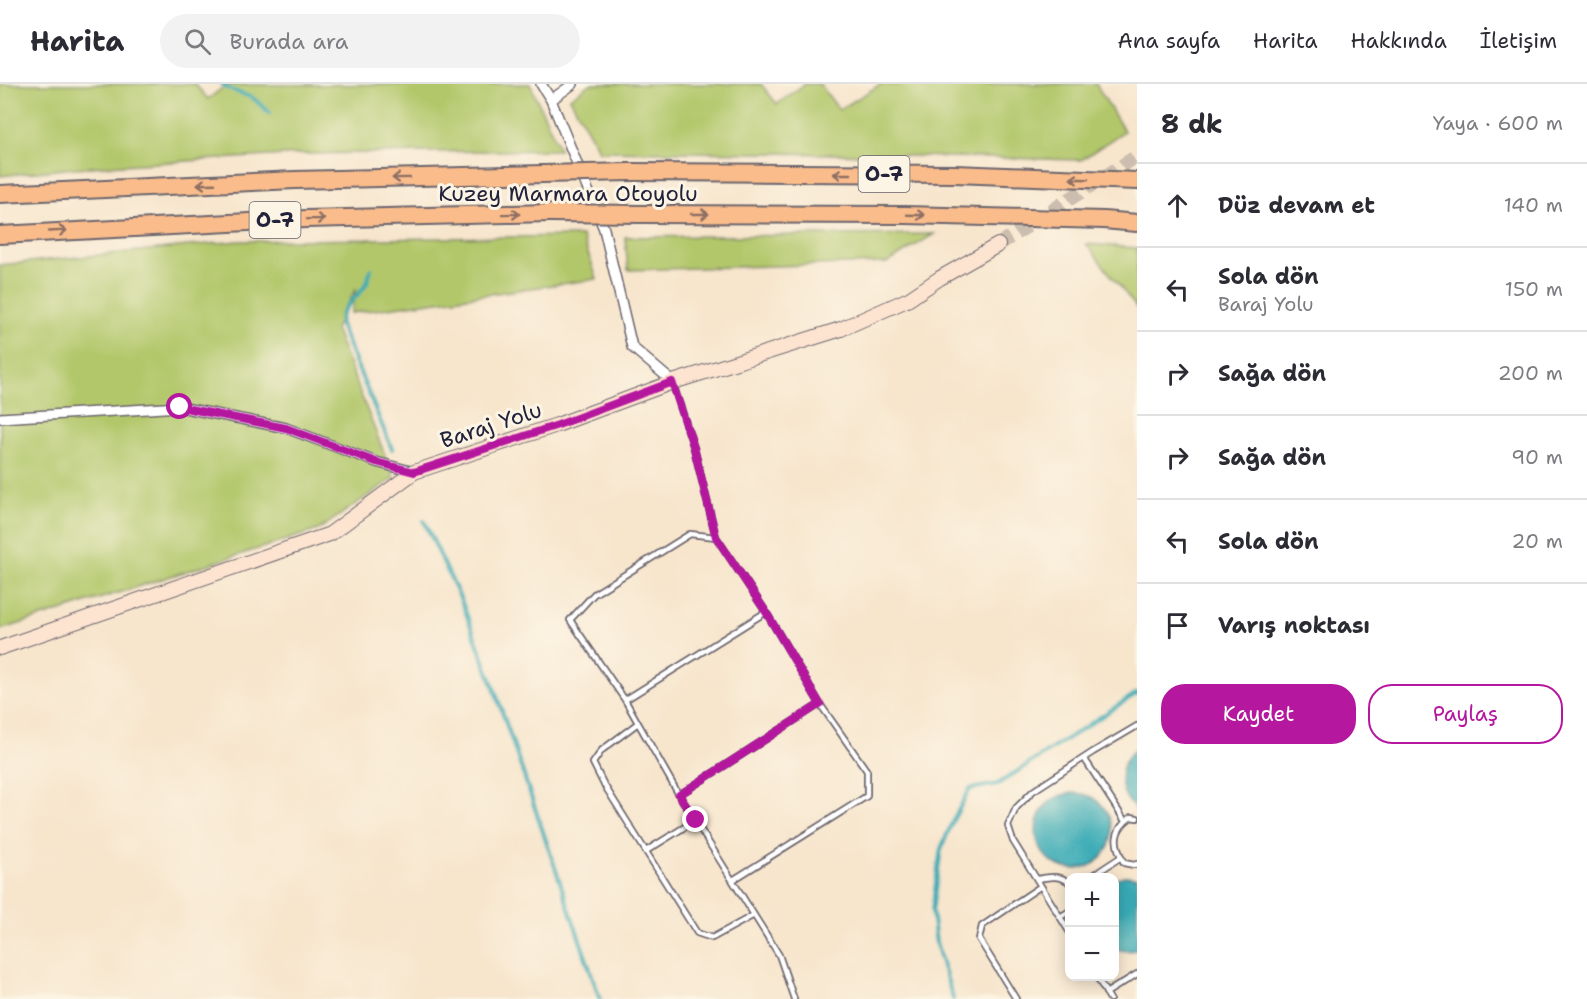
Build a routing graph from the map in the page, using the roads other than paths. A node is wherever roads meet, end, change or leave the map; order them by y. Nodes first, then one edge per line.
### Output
1 (541, 84) edge
2 (573, 84) edge
3 (551, 100) junction
4 (1137, 181) edge
5 (0, 194) edge
6 (1137, 223) edge
7 (0, 235) edge
8 (998, 245) tunnel mouth
9 (672, 382) junction
10 (0, 418) edge
11 (414, 472) junction
12 (716, 537) junction
13 (766, 612) junction
14 (0, 648) edge
15 (625, 700) junction
16 (820, 704) junction
17 (638, 723) junction
18 (1137, 726) edge
19 (1084, 758) junction
20 (679, 795) junction
21 (1137, 818) edge
22 (696, 820) junction
23 (1125, 821) junction
24 (646, 851) junction
25 (1121, 857) junction
26 (1137, 864) edge
27 (1097, 873) edge
28 (733, 879) junction
29 (1037, 879) junction
30 (1065, 879) edge
31 (1041, 885) junction
32 (1065, 914) edge
33 (754, 915) junction
34 (1060, 917) junction
35 (1066, 927) edge
36 (1137, 974) edge
37 (1099, 981) edge
38 (1106, 993) junction
39 (794, 999) edge
40 (1016, 999) edge
41 (1110, 999) edge

1 - 3 street
2 - 3 street
3 - 9 street
4 -> 5 highway, Kuzey Marmara Otoyolu / O-7, bridge
7 -> 6 highway, Kuzey Marmara Otoyolu / O-7, bridge
8 - 9 street, Baraj Yolu
9 - 11 street, Baraj Yolu
9 - 12 lane
10 - 11 street
11 - 14 street, Baraj Yolu
12 - 13 lane
12 - 15 lane
13 - 15 lane
13 - 16 lane
15 - 17 lane
16 - 20 lane
16 - 28 lane
17 - 20 lane
17 - 24 lane
18 - 19 lane
19 - 23 lane
19 - 29 lane
20 - 22 lane
21 - 23 lane
22 - 24 lane
22 - 28 lane
23 - 25 lane
24 - 33 lane
25 - 26 lane
25 - 27 lane
28 - 33 lane
29 - 30 lane
29 - 31 lane
31 - 34 lane
31 - 40 lane
32 - 34 lane
33 - 39 lane
34 - 35 lane
36 - 38 lane
37 - 38 lane
38 - 41 lane

